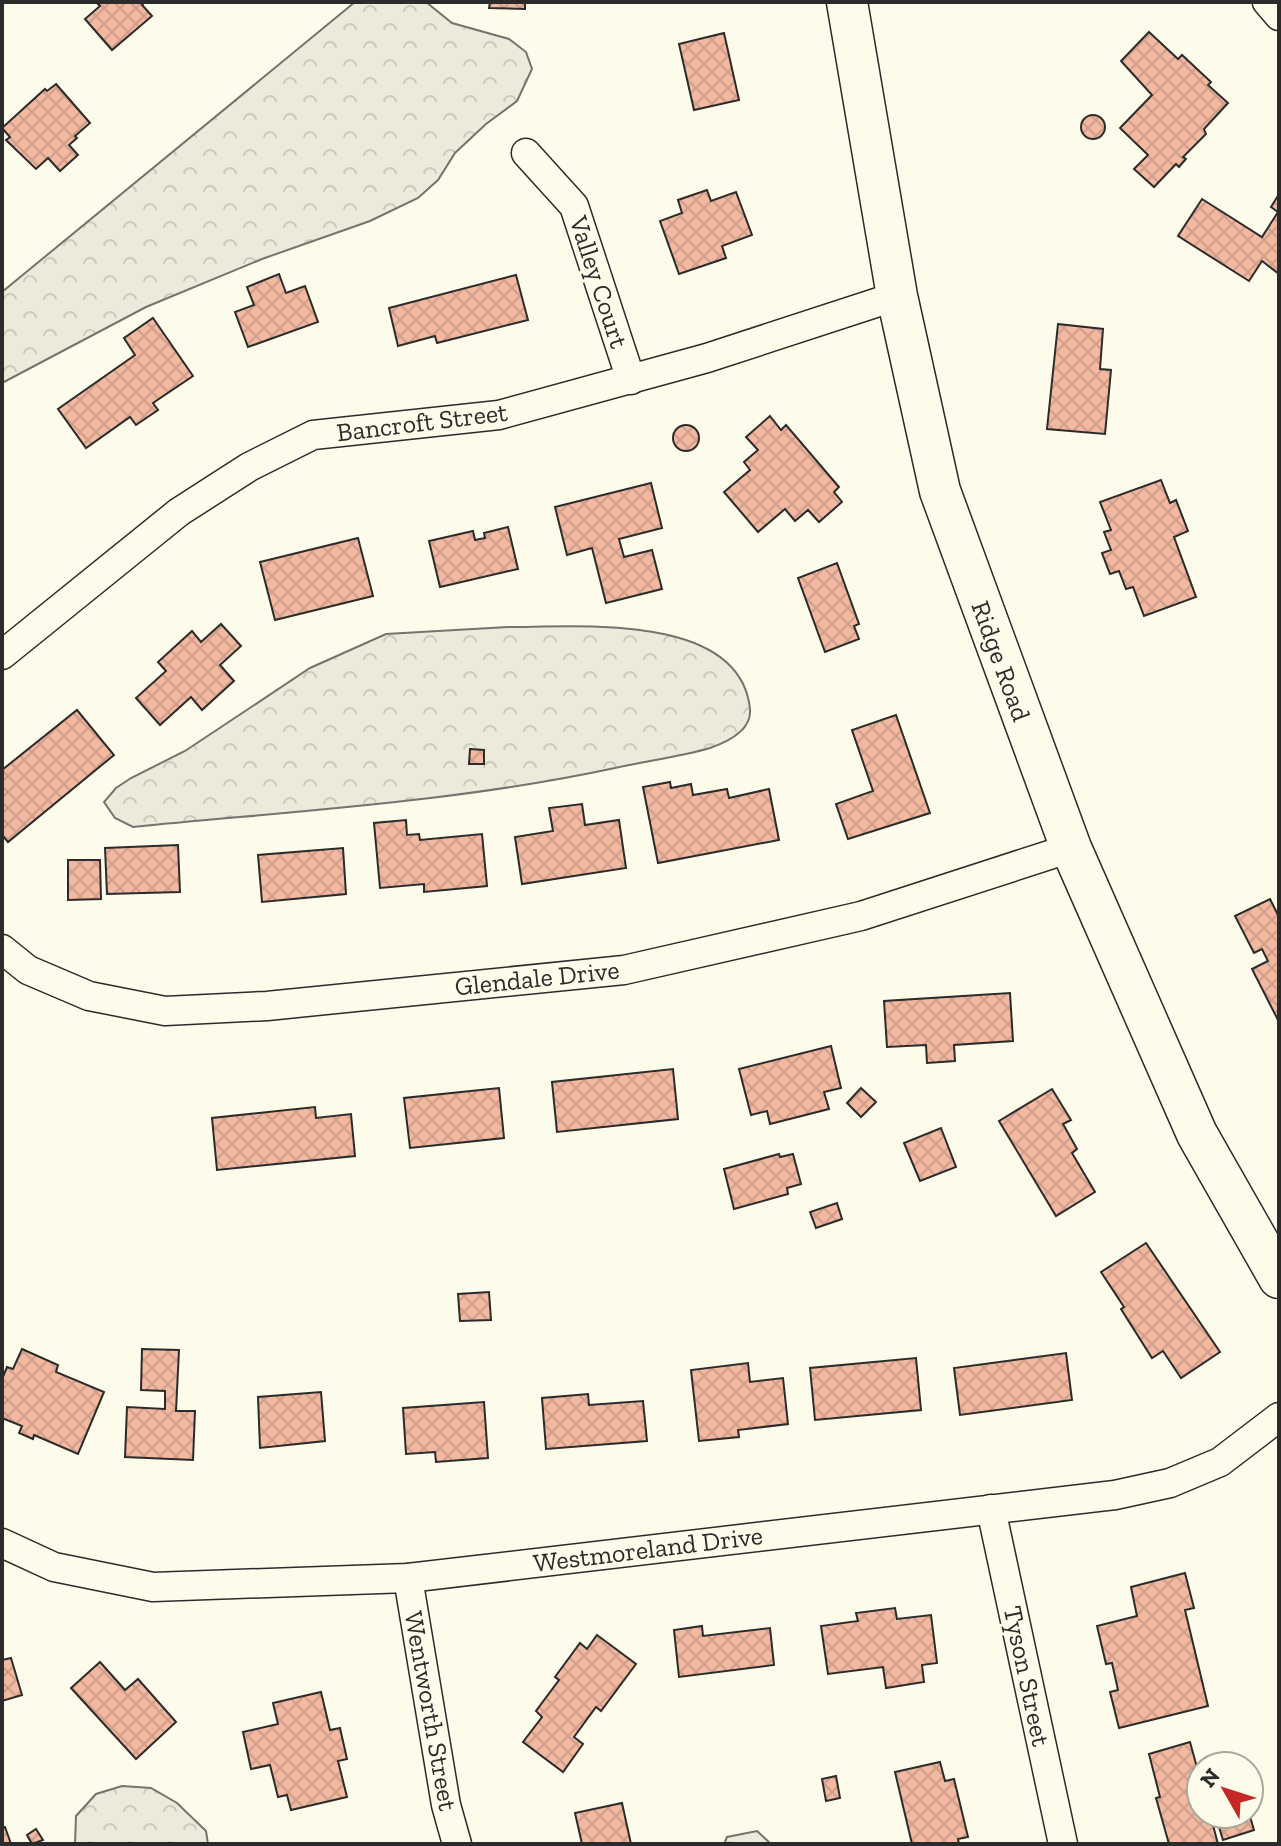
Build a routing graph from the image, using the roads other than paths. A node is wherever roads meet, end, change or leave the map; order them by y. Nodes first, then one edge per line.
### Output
1 (847, 2) edge
2 (1267, 2) edge
3 (1279, 16) edge
4 (526, 153) dead end
5 (897, 296) junction
6 (631, 380) junction
7 (2, 655) edge
8 (1071, 848) junction
9 (2, 949) edge
10 (1279, 1278) edge
11 (1279, 1417) edge
12 (991, 1509) junction
13 (2, 1543) edge
14 (408, 1578) junction
15 (457, 1844) edge
16 (1063, 1844) edge

1 - 5 street, Ridge Road
2 - 3 street
4 - 6 street, Valley Court
5 - 6 street, Bancroft Street
5 - 8 street, Ridge Road
6 - 7 street, Bancroft Street
8 - 9 street, Glendale Drive
8 - 10 street, Ridge Road
11 - 12 street, Westmoreland Drive
12 - 14 street, Westmoreland Drive
12 - 16 street, Tyson Street
13 - 14 street, Westmoreland Drive
14 - 15 street, Wentworth Street

